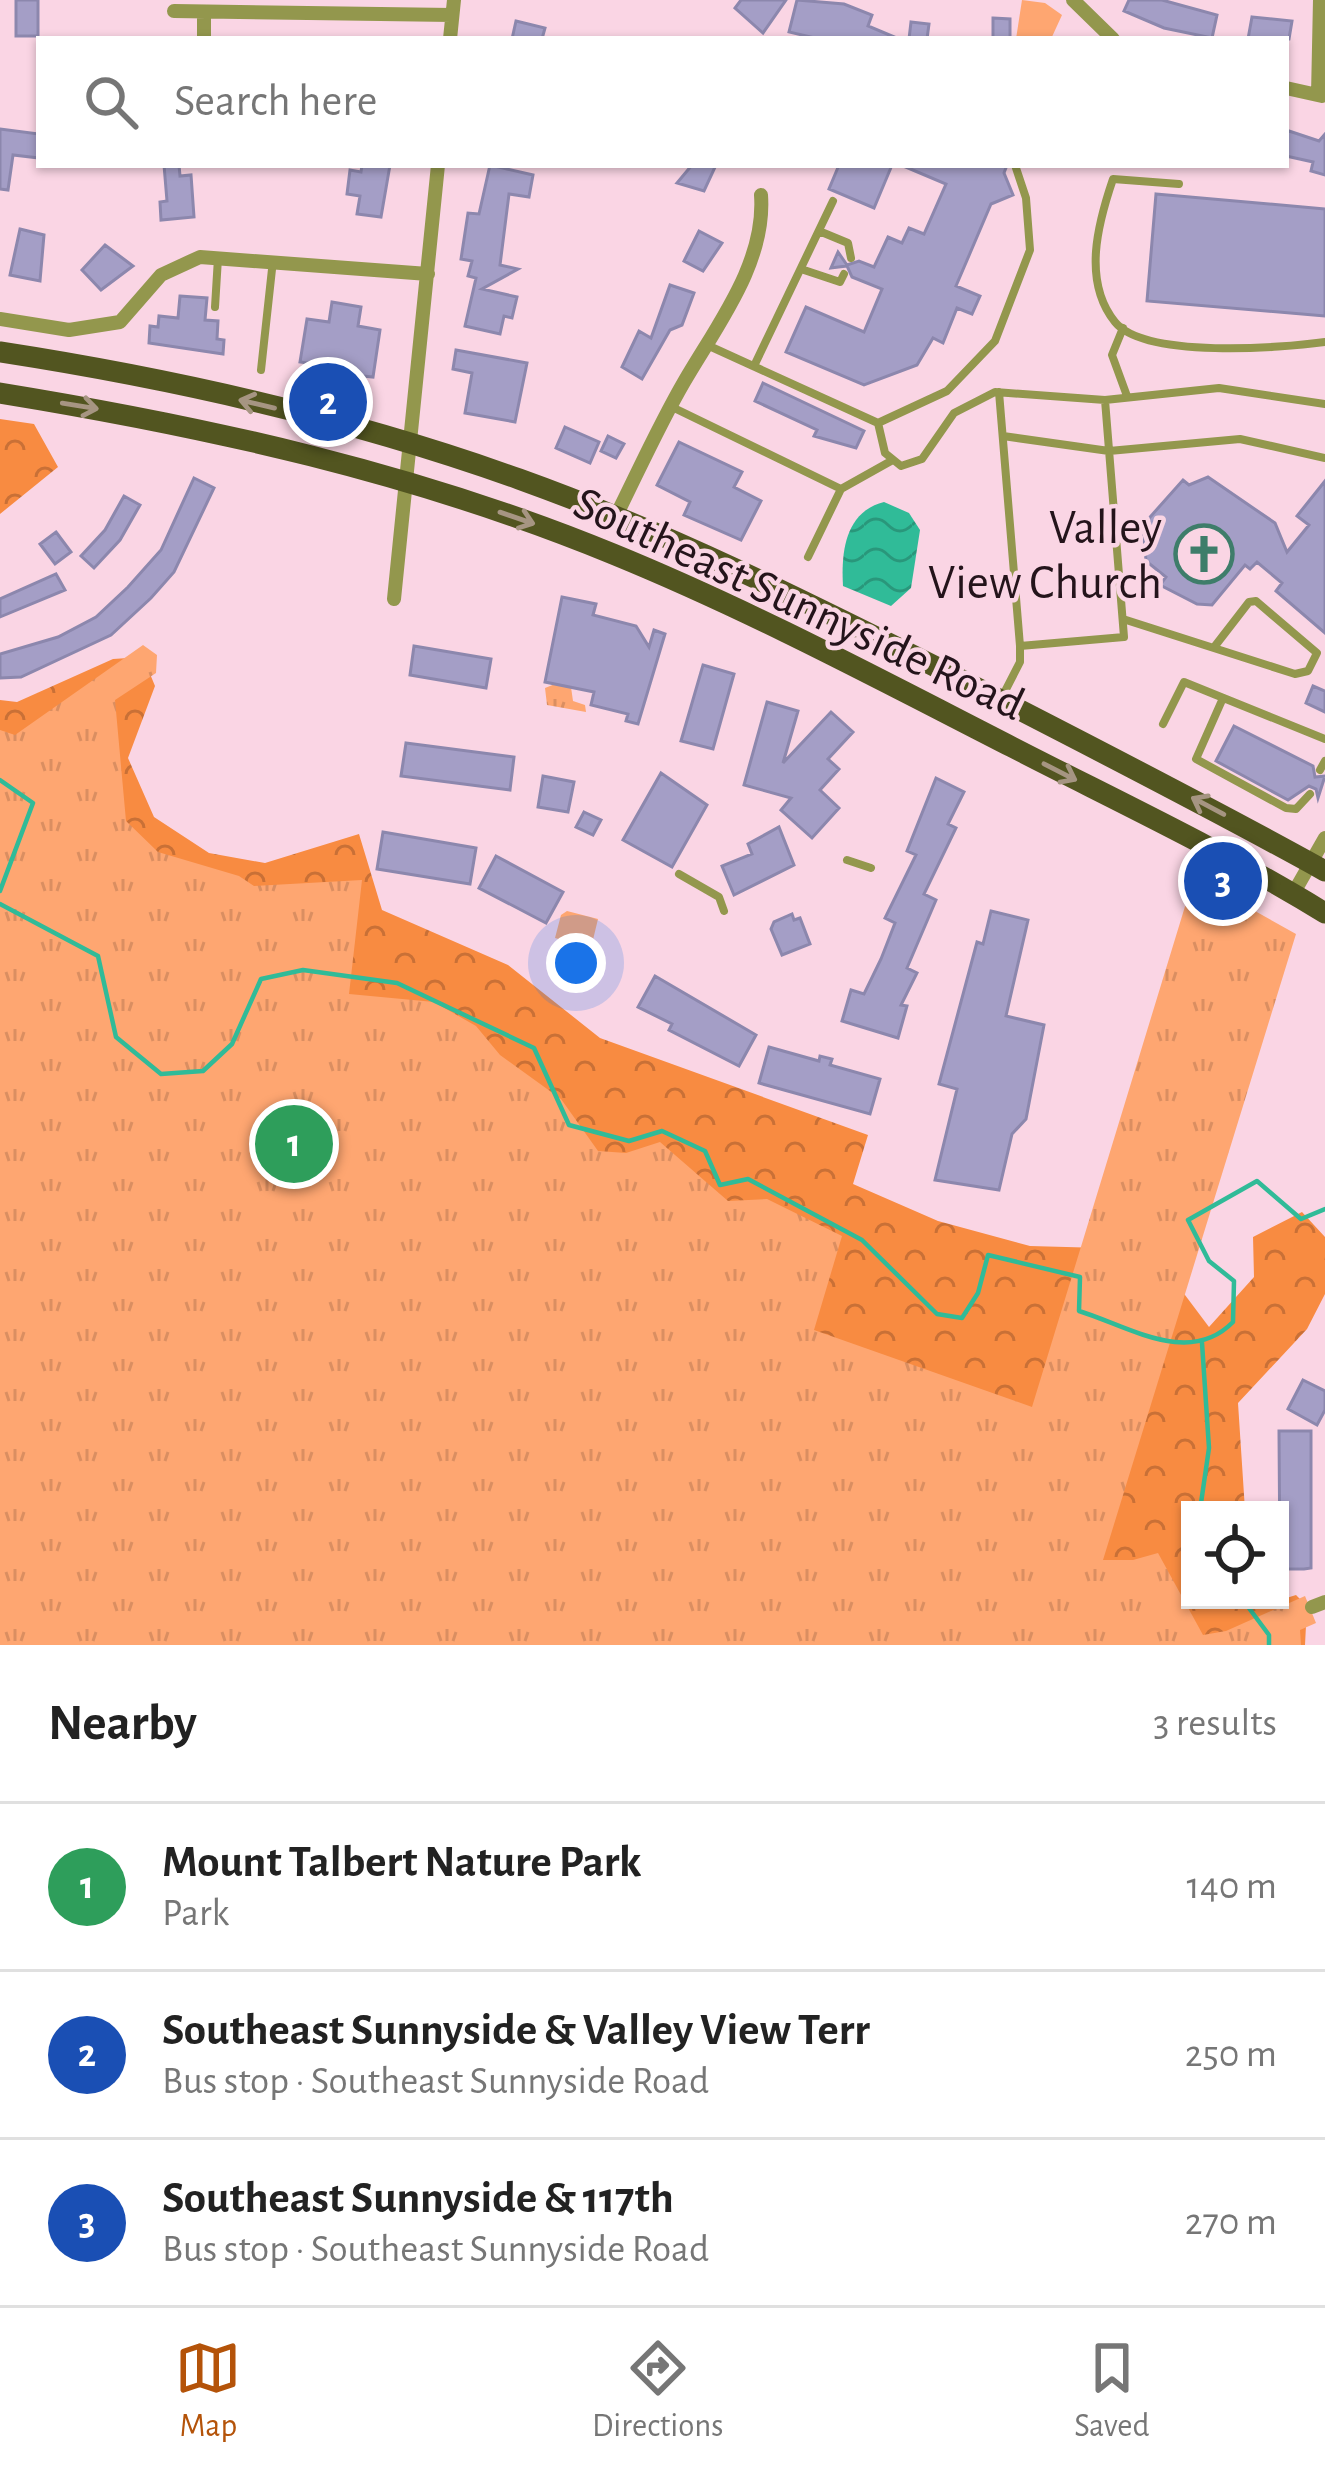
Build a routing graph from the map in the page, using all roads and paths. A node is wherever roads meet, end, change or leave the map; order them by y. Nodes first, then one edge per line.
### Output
1 (1073, 0) edge
2 (1320, 0) edge
3 (453, 7) edge
4 (174, 11) dead end
5 (204, 12) junction
6 (204, 36) edge
7 (1110, 36) edge
8 (1289, 89) edge
9 (1322, 96) edge
10 (438, 168) edge
11 (1017, 168) edge
12 (1180, 184) dead end
13 (761, 195) dead end
14 (833, 201) dead end
15 (819, 231) junction
16 (218, 256) junction
17 (273, 258) junction
18 (851, 258) dead end
19 (801, 268) junction
20 (428, 274) junction
21 (844, 274) dead end
22 (215, 308) dead end
23 (0, 319) edge
24 (1123, 328) junction
25 (1325, 342) edge
26 (707, 345) junction
27 (0, 352) edge
28 (754, 366) junction
29 (261, 370) dead end
30 (1000, 392) junction
31 (0, 393) edge
32 (1127, 398) junction
33 (1105, 400) junction
34 (1325, 404) edge
35 (671, 407) junction
36 (878, 423) junction
37 (1003, 436) junction
38 (410, 445) junction
39 (1109, 451) junction
40 (1325, 458) edge
41 (891, 461) junction
42 (406, 482) junction
43 (841, 490) junction
44 (616, 516) junction
45 (808, 557) dead end
46 (394, 599) dead end
47 (1123, 619) junction
48 (1020, 646) junction
49 (1215, 646) junction
50 (1223, 698) junction
51 (1000, 700) junction
52 (1163, 724) dead end
53 (1325, 739) edge
54 (1310, 794) dead end
55 (1325, 838) edge
56 (847, 860) dead end
57 (1318, 867) edge
58 (871, 868) dead end
59 (679, 874) dead end
60 (1293, 894) junction
61 (724, 910) dead end
62 (1325, 913) edge

1 - 7 street
2 - 9 street
3 - 5 street
4 - 5 street
5 - 6 street
8 - 9 street
10 - 20 street
11 - 36 lane
12 - 24 lane
13 - 26 street
14 - 15 lane
15 - 18 lane
15 - 19 lane
16 - 17 street
16 - 22 lane
16 - 23 street
17 - 20 street
17 - 29 lane
19 - 21 lane
19 - 28 lane
20 - 38 street
24 - 25 lane
24 - 32 lane
26 - 28 lane
26 - 35 street
38 -> 27 main road, Southeast Sunnyside Road
28 - 36 lane
30 - 33 lane
30 - 37 lane
30 - 41 lane
31 -> 42 main road, Southeast Sunnyside Road
32 - 33 lane
32 - 34 lane
33 - 39 lane
35 - 43 lane
35 - 44 street
36 - 41 lane
37 - 39 lane
37 - 48 lane
38 - 42 street
38 - 44 main road, Southeast Sunnyside Road
39 - 40 lane
39 - 47 lane
41 - 43 lane
42 - 46 street
42 -> 60 main road, Southeast Sunnyside Road
43 - 45 lane
44 - 51 main road, Southeast Sunnyside Road
47 - 48 lane
47 - 49 lane
48 - 51 lane
49 - 49 lane
50 - 52 lane
50 - 53 lane
50 - 54 lane
57 -> 51 main road, Southeast Sunnyside Road
55 - 57 street
56 - 58 lane
57 - 60 street
59 - 61 lane
60 - 62 main road, Southeast Sunnyside Road

